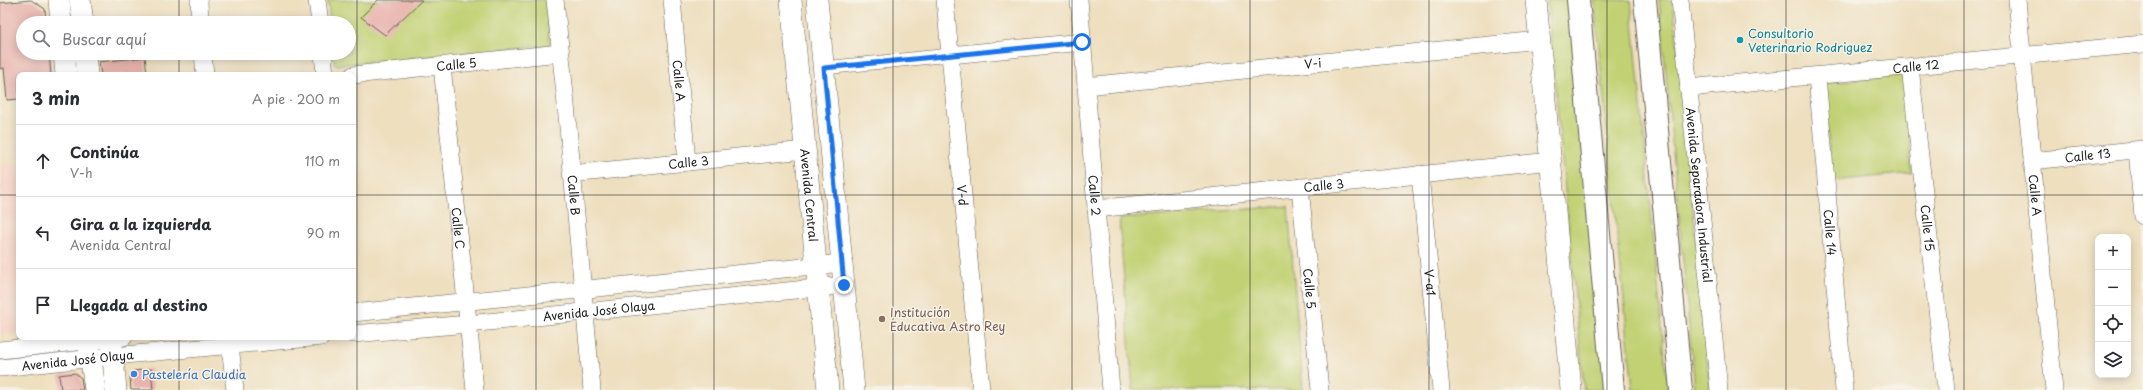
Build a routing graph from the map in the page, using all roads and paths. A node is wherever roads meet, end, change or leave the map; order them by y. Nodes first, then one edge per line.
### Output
1 (59, 0) edge
2 (80, 0) edge
3 (198, 0) edge
4 (318, 0) edge
5 (554, 0) edge
6 (672, 0) edge
7 (790, 0) edge
8 (817, 0) edge
9 (945, 0) edge
10 (1079, 0) edge
11 (1536, 0) edge
12 (1578, 0) edge
13 (1645, 0) edge
14 (1680, 0) edge
15 (2017, 0) edge
16 (60, 16) edge
17 (81, 16) edge
18 (199, 16) edge
19 (319, 16) edge
20 (1540, 40) junction
21 (1082, 42) junction
22 (2143, 44) edge
23 (560, 53) junction
24 (950, 55) junction
25 (2022, 56) junction
26 (65, 60) edge
27 (86, 60) edge
28 (204, 60) edge
29 (324, 60) edge
30 (442, 66) junction
31 (1910, 67) junction
32 (824, 68) junction
33 (66, 72) edge
34 (87, 72) edge
35 (205, 72) edge
36 (325, 72) edge
37 (356, 76) edge
38 (1817, 76) junction
39 (1086, 86) junction
40 (1688, 88) junction
41 (2140, 149) edge
42 (805, 150) junction
43 (1551, 161) junction
44 (2032, 161) junction
45 (687, 162) junction
46 (571, 174) junction
47 (1420, 174) junction
48 (1300, 187) junction
49 (1096, 209) junction
50 (2143, 216) edge
51 (842, 263) junction
52 (817, 265) junction
53 (844, 285) junction
54 (820, 287) junction
55 (582, 289) junction
56 (466, 301) junction
57 (584, 312) junction
58 (356, 313) edge
59 (468, 324) junction
60 (356, 334) edge
61 (288, 340) edge
62 (114, 342) edge
63 (89, 345) edge
64 (230, 345) junction
65 (0, 350) edge
66 (0, 368) edge
67 (94, 390) edge
68 (116, 390) edge
69 (235, 390) edge
70 (475, 390) edge
71 (592, 390) edge
72 (828, 390) edge
73 (854, 390) edge
74 (981, 390) edge
75 (1111, 390) edge
76 (1320, 390) edge
77 (1442, 390) edge
78 (1571, 390) edge
79 (1613, 390) edge
80 (1681, 390) edge
81 (1719, 390) edge
82 (1844, 390) edge
83 (1946, 390) edge
84 (2054, 390) edge

1 - 16 street
2 - 17 street
3 - 18 street
4 - 19 street
5 - 23 street, Calle B
6 - 45 street, Calle A
7 - 42 street, Avenida Central
8 - 32 street, Avenida Central
9 - 24 street, V-d
10 - 21 street, Calle 2
11 - 20 street
12 - 79 main road
13 - 80 main road
14 - 40 street, Avenida Separadora Industrial
15 - 25 street, Calle A
20 - 39 street, V-i
20 - 43 street
21 - 24 street
21 - 39 street, Calle 2
22 - 25 street, Calle 12
23 - 30 street, Calle 5
23 - 46 street, Calle B
24 - 32 street
24 - 74 street, V-d
25 - 31 street, Calle 12
25 - 44 street, Calle A
26 - 33 street
27 - 34 street
28 - 35 street
29 - 36 street
30 - 37 street, Calle 5
30 - 56 street, Calle C
31 - 38 street, Calle 12
31 - 83 street, Calle 15
32 - 51 street, Avenida Central
38 - 40 street, Calle 12
38 - 82 street, Calle 14
39 - 49 street, Calle 2
40 - 81 street, Avenida Separadora Industrial
41 - 44 street, Calle 13
41 - 50 street
42 - 45 street, Calle 3
42 - 52 street, Avenida Central
43 - 47 street, Calle 3
43 - 78 street
44 - 84 street, Calle A
45 - 46 street, Calle 3
46 - 55 street, Calle B
47 - 48 street, Calle 3
47 - 77 street, V-a1
48 - 49 street, Calle 3
48 - 76 street, Calle 5
49 - 75 street, Calle 2
51 - 52 street, Avenida José Olaya
51 - 53 street, Avenida Central
52 - 54 street, Avenida Central
52 - 55 street, Avenida José Olaya
53 - 54 street, Avenida José Olaya
53 - 73 street, Avenida Central
54 - 57 street, Avenida José Olaya
54 - 72 street, Avenida Central
55 - 56 street, Avenida José Olaya
55 - 57 street, Calle B
56 - 58 street, Avenida José Olaya
56 - 59 street, Calle C
57 - 59 street, Avenida José Olaya
57 - 71 street, Calle B
59 - 60 street, Avenida José Olaya
59 - 70 street, Calle C
61 - 64 street, Avenida José Olaya
62 - 63 street, Avenida José Olaya
62 - 64 street, Avenida José Olaya
62 - 68 street
63 - 65 street, Avenida José Olaya
63 - 66 street, Avenida José Olaya
63 - 67 street
64 - 69 street

